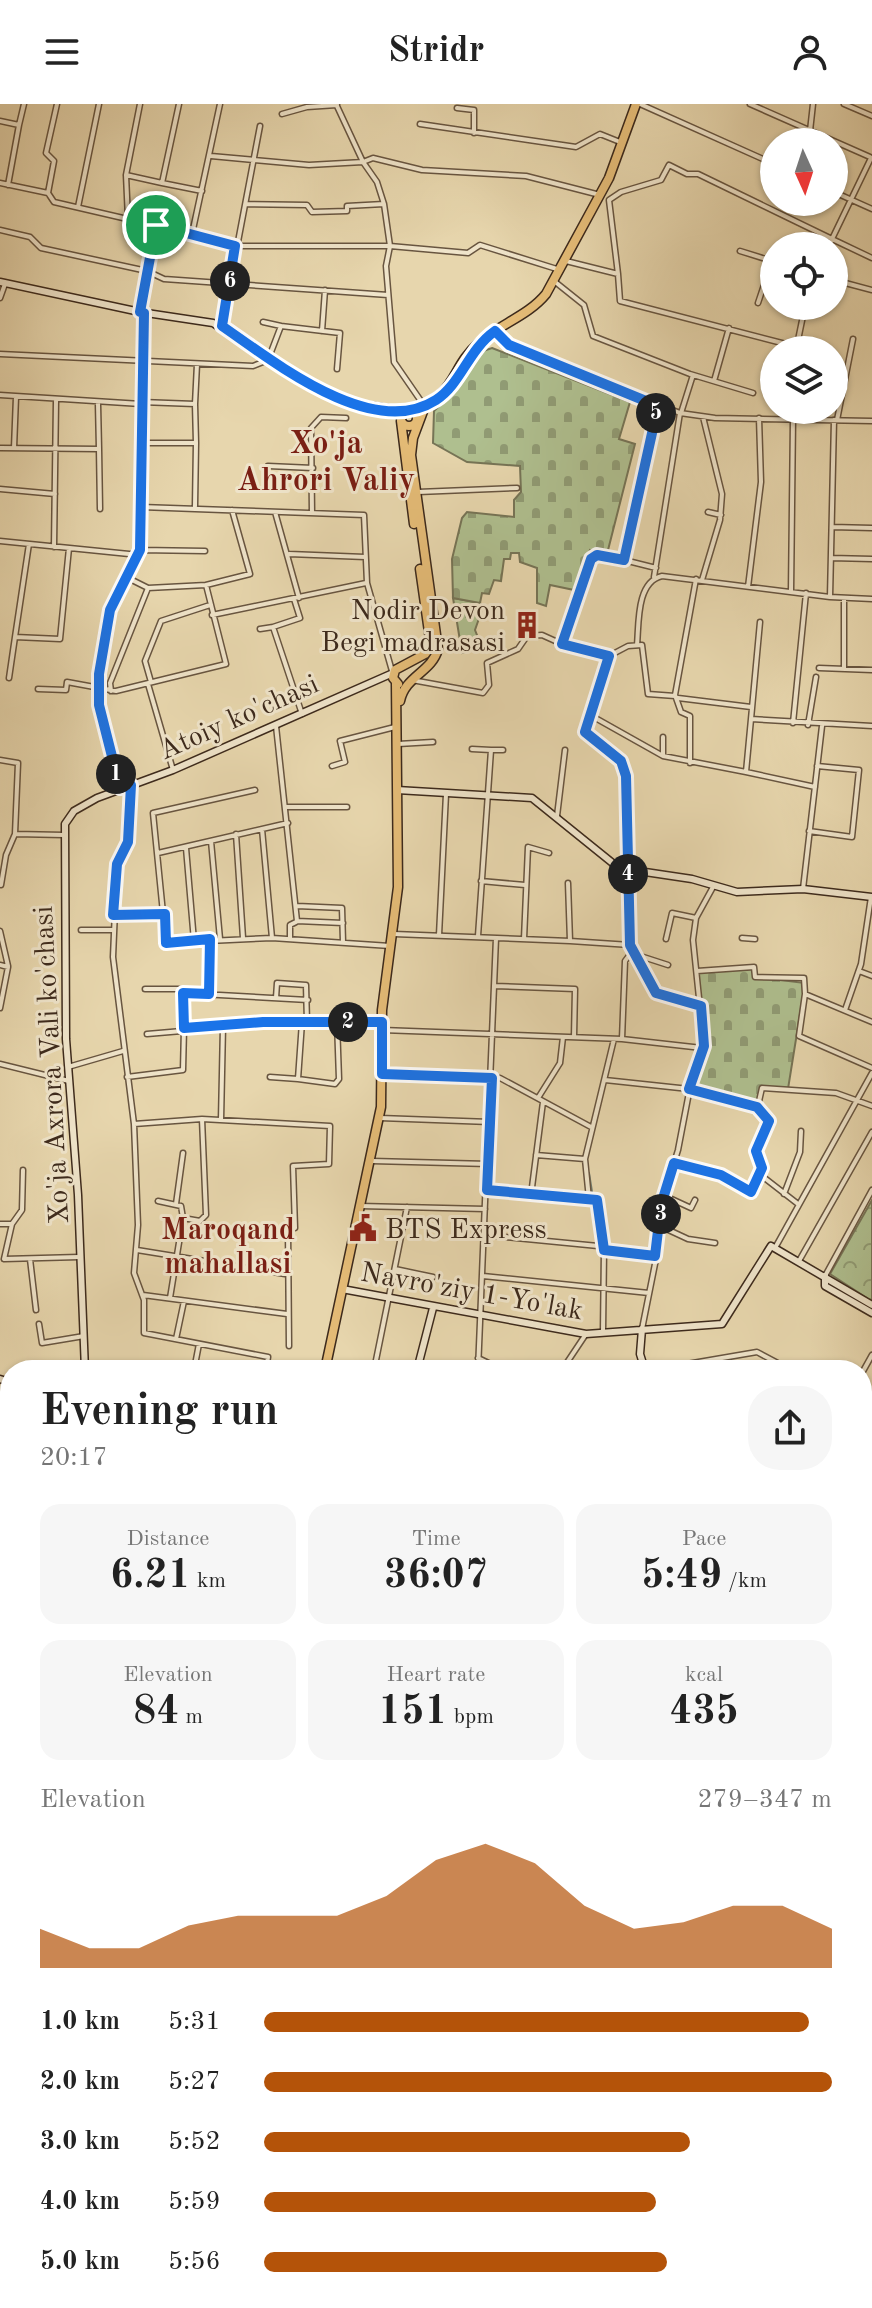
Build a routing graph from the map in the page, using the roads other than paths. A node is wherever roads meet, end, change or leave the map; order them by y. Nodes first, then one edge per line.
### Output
1 (24, 104) edge
2 (57, 104) edge
3 (99, 104) edge
4 (140, 104) edge
5 (179, 104) edge
6 (220, 104) edge
7 (638, 104) edge
8 (750, 104) edge
9 (813, 104) edge
10 (844, 104) edge
11 (336, 105) edge
12 (457, 108) dead end
13 (282, 114) dead end
14 (872, 116) edge
15 (0, 121) edge
16 (420, 124) dead end
17 (19, 125) junction
18 (260, 126) dead end
19 (803, 128) edge
20 (810, 128) edge
21 (474, 133) junction
22 (620, 142) junction
23 (848, 148) edge
24 (209, 156) junction
25 (760, 158) edge
26 (871, 158) edge
27 (255, 162) junction
28 (363, 162) junction
29 (126, 175) junction
30 (0, 183) edge
31 (162, 183) junction
32 (8, 185) junction
33 (203, 191) junction
34 (48, 193) junction
35 (600, 195) junction
36 (848, 199) edge
37 (851, 200) junction
38 (246, 204) junction
39 (384, 204) junction
40 (78, 207) junction
41 (872, 209) edge
42 (128, 219) junction
43 (156, 225) junction
44 (0, 230) edge
45 (818, 232) edge
46 (835, 232) edge
47 (192, 234) junction
48 (235, 246) junction
49 (390, 246) junction
50 (848, 247) edge
51 (740, 251) dead end
52 (760, 257) edge
53 (872, 258) edge
54 (566, 261) junction
55 (147, 271) junction
56 (561, 271) junction
57 (618, 274) junction
58 (554, 281) junction
59 (2, 283) edge
60 (229, 283) junction
61 (848, 284) edge
62 (325, 289) junction
63 (872, 290) edge
64 (388, 295) junction
65 (760, 297) edge
66 (0, 298) edge
67 (758, 303) dead end
68 (142, 313) junction
69 (263, 322) dead end
70 (222, 326) junction
71 (281, 326) junction
72 (729, 328) junction
73 (322, 331) junction
74 (495, 331) junction
75 (761, 336) edge
76 (853, 339) dead end
77 (0, 354) edge
78 (268, 360) junction
79 (848, 362) edge
80 (142, 363) junction
81 (197, 364) junction
82 (337, 369) dead end
83 (693, 375) junction
84 (714, 381) junction
85 (753, 393) dead end
86 (0, 395) edge
87 (16, 397) junction
88 (56, 401) junction
89 (98, 403) junction
90 (141, 403) junction
91 (195, 404) junction
92 (425, 406) junction
93 (658, 406) junction
94 (681, 413) junction
95 (408, 417) junction
96 (703, 417) junction
97 (346, 418) dead end
98 (759, 418) joint
99 (848, 420) edge
100 (872, 421) edge
101 (795, 424) edge
102 (835, 424) edge
103 (413, 438) junction
104 (141, 443) junction
105 (196, 443) junction
106 (0, 448) edge
107 (14, 448) junction
108 (55, 449) junction
109 (99, 449) junction
110 (268, 466) dead end
111 (313, 468) junction
112 (517, 488) dead end
113 (0, 489) edge
114 (415, 492) junction
115 (55, 494) junction
116 (195, 506) junction
117 (141, 507) junction
118 (100, 509) dead end
119 (232, 509) junction
120 (275, 512) junction
121 (708, 512) dead end
122 (312, 513) junction
123 (721, 515) junction
124 (832, 527) junction
125 (872, 528) edge
126 (0, 541) edge
127 (29, 544) junction
128 (54, 547) junction
129 (69, 548) junction
130 (205, 551) dead end
131 (140, 552) junction
132 (289, 554) junction
133 (365, 557) junction
134 (831, 558) junction
135 (872, 559) edge
136 (624, 560) junction
137 (656, 568) junction
138 (128, 578) junction
139 (653, 578) junction
140 (699, 580) junction
141 (367, 583) junction
142 (206, 585) junction
143 (748, 587) junction
144 (148, 588) junction
145 (791, 592) junction
146 (806, 593) junction
147 (830, 597) junction
148 (297, 598) junction
149 (844, 598) junction
150 (872, 599) edge
151 (210, 605) junction
152 (212, 615) junction
153 (760, 622) dead end
154 (273, 627) junction
155 (260, 629) dead end
156 (15, 637) junction
157 (562, 644) junction
158 (637, 645) junction
159 (609, 656) junction
160 (819, 668) dead end
161 (844, 669) junction
162 (397, 670) junction
163 (872, 670) edge
164 (816, 677) dead end
165 (9, 678) dead end
166 (373, 680) junction
167 (149, 682) junction
168 (408, 682) junction
169 (396, 683) junction
170 (38, 689) dead end
171 (99, 690) junction
172 (111, 691) junction
173 (677, 697) junction
174 (752, 707) junction
175 (302, 714) junction
176 (590, 715) junction
177 (751, 719) junction
178 (793, 723) junction
179 (808, 725) junction
180 (276, 726) junction
181 (397, 726) junction
182 (822, 726) junction
183 (872, 726) edge
184 (663, 737) dead end
185 (433, 742) dead end
186 (398, 744) junction
187 (472, 749) dead end
188 (491, 750) junction
189 (503, 750) dead end
190 (565, 750) dead end
191 (663, 756) junction
192 (0, 760) edge
193 (690, 763) junction
194 (332, 766) dead end
195 (817, 766) junction
196 (173, 770) junction
197 (746, 772) junction
198 (131, 785) junction
199 (815, 787) junction
200 (120, 788) junction
201 (255, 790) dead end
202 (397, 790) junction
203 (446, 793) junction
204 (488, 794) junction
205 (286, 807) junction
206 (347, 807) dead end
207 (557, 816) junction
208 (288, 823) junction
209 (262, 829) junction
210 (809, 831) junction
211 (15, 834) junction
212 (236, 834) junction
213 (64, 835) junction
214 (211, 841) junction
215 (186, 847) junction
216 (158, 853) junction
217 (549, 853) dead end
218 (627, 869) junction
219 (481, 881) junction
220 (568, 883) dead end
221 (1, 885) edge
222 (525, 885) junction
223 (713, 887) junction
224 (803, 889) junction
225 (872, 897) edge
226 (297, 906) junction
227 (165, 914) junction
228 (113, 915) junction
229 (696, 918) junction
230 (297, 921) junction
231 (343, 923) junction
232 (81, 930) dead end
233 (113, 930) junction
234 (0, 931) edge
235 (392, 934) junction
236 (439, 935) junction
237 (478, 936) junction
238 (243, 938) junction
239 (272, 938) junction
240 (496, 938) junction
241 (742, 938) dead end
242 (210, 939) junction
243 (220, 939) junction
244 (290, 939) junction
245 (524, 939) junction
246 (666, 939) dead end
247 (755, 939) dead end
248 (194, 941) junction
249 (570, 941) junction
250 (343, 942) junction
251 (630, 945) junction
252 (865, 945) junction
253 (872, 945) edge
254 (390, 946) junction
255 (631, 953) junction
256 (0, 965) edge
257 (668, 965) dead end
258 (8, 967) junction
259 (697, 971) junction
260 (859, 971) junction
261 (872, 976) edge
262 (494, 986) junction
263 (145, 989) dead end
264 (183, 993) junction
265 (209, 994) junction
266 (805, 994) junction
267 (276, 998) junction
268 (308, 1000) junction
269 (699, 1004) junction
270 (0, 1008) edge
271 (845, 1010) junction
272 (305, 1022) junction
273 (337, 1022) junction
274 (872, 1022) edge
275 (223, 1025) junction
276 (382, 1026) junction
277 (183, 1029) junction
278 (493, 1033) junction
279 (147, 1034) dead end
280 (563, 1037) junction
281 (574, 1037) junction
282 (614, 1039) junction
283 (622, 1039) junction
284 (702, 1048) junction
285 (123, 1051) junction
286 (0, 1064) edge
287 (68, 1067) junction
288 (872, 1070) edge
289 (382, 1074) junction
290 (127, 1077) junction
291 (270, 1077) dead end
292 (492, 1078) junction
293 (298, 1079) junction
294 (605, 1080) junction
295 (69, 1081) junction
296 (689, 1089) junction
297 (857, 1098) junction
298 (540, 1099) junction
299 (872, 1106) edge
300 (757, 1107) junction
301 (379, 1118) junction
302 (202, 1119) junction
303 (221, 1120) junction
304 (490, 1122) junction
305 (134, 1124) junction
306 (592, 1128) junction
307 (801, 1131) dead end
308 (872, 1132) edge
309 (183, 1153) dead end
310 (535, 1155) junction
311 (585, 1159) junction
312 (369, 1161) junction
313 (674, 1163) junction
314 (489, 1164) junction
315 (23, 1170) dead end
316 (761, 1173) junction
317 (487, 1190) junction
318 (872, 1190) edge
319 (784, 1194) junction
320 (531, 1195) junction
321 (664, 1196) junction
322 (592, 1200) junction
323 (695, 1200) dead end
324 (158, 1201) dead end
325 (176, 1204) junction
326 (798, 1204) junction
327 (359, 1206) junction
328 (407, 1207) junction
329 (485, 1209) junction
330 (183, 1218) junction
331 (0, 1224) edge
332 (12, 1224) junction
333 (660, 1226) junction
334 (484, 1235) junction
335 (715, 1243) dead end
336 (598, 1246) dead end
337 (775, 1248) junction
338 (137, 1250) junction
339 (604, 1250) junction
340 (655, 1256) junction
341 (82, 1257) junction
342 (177, 1257) junction
343 (2, 1259) edge
344 (30, 1259) junction
345 (799, 1261) junction
346 (395, 1269) junction
347 (285, 1274) junction
348 (483, 1276) junction
349 (825, 1276) junction
350 (433, 1277) dead end
351 (342, 1289) junction
352 (603, 1289) junction
353 (649, 1293) junction
354 (142, 1295) junction
355 (170, 1298) junction
356 (388, 1298) junction
357 (184, 1301) junction
358 (433, 1308) junction
359 (36, 1310) dead end
360 (872, 1311) edge
361 (287, 1314) junction
362 (481, 1316) junction
363 (39, 1324) dead end
364 (642, 1329) junction
365 (603, 1333) junction
366 (586, 1334) junction
367 (84, 1336) junction
368 (176, 1339) junction
369 (199, 1344) junction
370 (289, 1346) dead end
371 (478, 1358) joint
372 (85, 1360) edge
373 (196, 1360) edge
374 (268, 1360) edge
375 (327, 1360) edge
376 (376, 1360) edge
377 (420, 1360) edge
378 (482, 1360) edge
379 (569, 1360) edge
380 (642, 1360) edge
381 (710, 1360) edge
382 (772, 1360) edge

1 - 17 street
2 - 34 street
3 - 40 street
4 - 29 street
5 - 31 street
6 - 24 street
7 - 22 main road
7 - 25 street
8 - 19 street
9 - 20 street
10 - 14 street
11 - 13 street
11 - 28 street
12 - 21 street
15 - 17 street
16 - 21 street
17 - 32 street
18 - 27 street
21 - 22 street
22 - 35 main road
23 - 26 street
24 - 27 street
24 - 33 street
26 - 37 street
27 - 28 street
27 - 38 street
28 - 35 street
28 - 39 street
29 - 31 street
29 - 42 street
30 - 32 street
31 - 33 street
32 - 34 street
33 - 47 street
34 - 40 street
35 - 54 main road
36 - 37 street
37 - 41 street
37 - 46 street
38 - 39 street
38 - 48 street
39 - 49 street
40 - 42 street
42 - 43 street
43 - 47 street
43 - 55 street
44 - 55 street
45 - 57 street
47 - 48 street
48 - 49 street
48 - 60 street
49 - 56 street
49 - 64 street
50 - 53 street
51 - 52 street
54 - 56 main road
54 - 57 street
55 - 60 street
55 - 68 street
56 - 58 main road
57 - 72 street
58 - 74 main road
58 - 83 street
59 - 66 street
59 - 68 street
60 - 62 street
60 - 70 street
61 - 63 street
62 - 64 street
62 - 73 street
64 - 92 street
65 - 67 street
68 - 70 street
68 - 80 street
69 - 71 street
70 - 78 street
71 - 73 street
71 - 78 street
72 - 75 street
72 - 84 street
73 - 82 street
74 - 92 main road
74 - 93 street
76 - 79 street
77 - 80 street
78 - 81 street
78 - 95 street
80 - 81 street
80 - 90 street
81 - 91 street
83 - 84 street
83 - 94 street
84 - 85 street
86 - 87 street
87 - 88 street
87 - 107 street
88 - 89 street
88 - 108 street
89 - 90 street
89 - 109 street
90 - 91 street
90 - 104 street
91 - 105 street
92 - 95 main road
92 - 103 main road
93 - 94 street
93 - 136 street
94 - 96 street
94 - 137 street
95 - 103 main road
95 - 162 main road
96 - 98 street
96 - 123 street
97 - 111 street
98 - 143 street
99 - 100 street
101 - 145 street
102 - 124 street
103 - 114 main road
104 - 105 street
104 - 117 street
105 - 116 street
106 - 107 street
107 - 108 street
108 - 109 street
108 - 115 street
109 - 118 street
110 - 111 street
111 - 122 street
112 - 114 street
113 - 115 street
114 - 168 main road
115 - 128 street
116 - 117 street
116 - 119 street
117 - 131 street
119 - 120 street
119 - 142 street
120 - 122 street
120 - 132 street
121 - 123 street
122 - 133 street
123 - 140 street
124 - 125 street
124 - 134 street
126 - 127 street
127 - 128 street
127 - 156 street
128 - 129 street
129 - 131 street
129 - 156 street
130 - 131 street
131 - 138 street
132 - 133 street
132 - 148 street
133 - 141 street
134 - 135 street
134 - 147 street
136 - 137 street
136 - 157 street
137 - 139 street
138 - 144 street
138 - 171 street
139 - 140 street
139 - 158 street
140 - 143 street
140 - 173 street
141 - 148 street
141 - 162 street
142 - 144 street
142 - 151 street
143 - 145 street
144 - 172 street
145 - 146 street
146 - 147 street
146 - 178 street
147 - 149 street
148 - 152 street
148 - 154 street
149 - 150 street
149 - 161 street
151 - 152 street
151 - 167 street
152 - 167 street
153 - 174 street
154 - 155 street
154 - 175 street
156 - 165 street
157 - 159 street
157 - 168 street
158 - 159 street
158 - 173 street
159 - 176 street
160 - 161 street
161 - 163 street
162 - 166 street, Atoiy ko'chasi
162 - 168 main road
162 - 169 main road
164 - 179 street
166 - 169 street
166 - 175 street, Atoiy ko'chasi
167 - 172 street
167 - 196 street
168 - 169 main road
168 - 181 main road
169 - 181 main road
170 - 171 street
171 - 172 street
171 - 200 street
173 - 174 street
173 - 193 street
174 - 177 street
175 - 180 street, Atoiy ko'chasi
176 - 191 street
176 - 218 street
177 - 178 street
177 - 197 street
178 - 179 street
179 - 182 street
180 - 196 street, Atoiy ko'chasi
180 - 205 street
181 - 186 main road
181 - 194 street
182 - 183 street
182 - 195 street
184 - 191 street
185 - 186 street
186 - 202 main road
187 - 188 street
188 - 189 street
188 - 204 street
190 - 207 street
191 - 193 street
192 - 211 street
193 - 197 street
195 - 199 street
195 - 210 street
196 - 198 street, Atoiy ko'chasi
197 - 199 street
198 - 200 street, Atoiy ko'chasi
198 - 228 street
199 - 210 street
200 - 213 street
201 - 216 street
202 - 203 street
202 - 235 main road
203 - 204 street
203 - 236 street
204 - 207 street
204 - 219 street
205 - 206 street
205 - 208 street
207 - 218 street
208 - 209 street
208 - 226 street
209 - 212 street
209 - 239 street
210 - 224 street
211 - 213 street
211 - 221 street
212 - 214 street
212 - 238 street
213 - 287 street, Xo'ja Axrora Vali ko'chasi
214 - 215 street
214 - 243 street
215 - 216 street
215 - 248 street
216 - 227 street
217 - 222 street
218 - 223 street
218 - 251 street
219 - 222 street
219 - 237 street
220 - 249 street
222 - 245 street
223 - 224 street
223 - 229 street
224 - 225 street
225 - 252 street
226 - 230 street
226 - 231 street
227 - 228 street
227 - 248 street
228 - 233 street
229 - 246 street
229 - 259 street
230 - 231 street
230 - 244 street
231 - 250 street
232 - 233 street
233 - 285 street
234 - 258 street
235 - 236 street
235 - 254 main road
236 - 237 street
237 - 240 street
238 - 239 street
238 - 243 street
239 - 244 street
240 - 245 street
240 - 262 street
241 - 247 street
242 - 243 street
242 - 248 street
242 - 265 street
244 - 250 street
245 - 249 street
249 - 251 street
250 - 254 street
251 - 255 street
252 - 253 street
252 - 260 street
254 - 276 main road
255 - 257 street
255 - 269 street
255 - 283 street
256 - 258 street
258 - 270 street
259 - 266 street
259 - 269 street
260 - 261 street
260 - 271 street
262 - 278 street
262 - 281 street
263 - 264 street
264 - 265 street
264 - 277 street
265 - 267 street
266 - 271 street
266 - 288 street
267 - 268 street
267 - 268 street
268 - 272 street
269 - 284 street
271 - 274 street
272 - 273 street
272 - 275 street
272 - 293 street
273 - 276 street
273 - 293 street
275 - 277 street
275 - 303 street
276 - 278 street
276 - 289 main road
277 - 279 street
277 - 290 street
278 - 280 street
278 - 292 street
280 - 281 street
280 - 298 street
281 - 282 street
282 - 283 street
282 - 294 street
283 - 284 street
284 - 296 street
285 - 287 street
285 - 290 street
286 - 295 street
287 - 295 street, Xo'ja Axrora Vali ko'chasi
288 - 297 street
289 - 292 street
289 - 301 main road
290 - 305 street
291 - 293 street
292 - 298 street
292 - 304 street
294 - 296 street
294 - 306 street
295 - 341 street, Xo'ja Axrora Vali ko'chasi
296 - 300 street
296 - 313 street
297 - 299 street
297 - 300 street
297 - 326 street
298 - 306 street
298 - 310 street
300 - 316 street
301 - 304 street
301 - 312 main road
302 - 303 street
302 - 305 street
302 - 330 street
303 - 347 street
304 - 314 street
305 - 338 street
306 - 311 street
307 - 319 street
308 - 345 street
309 - 325 street
310 - 311 street
310 - 320 street
311 - 322 street
312 - 314 street
312 - 327 main road
313 - 316 street
313 - 321 street
314 - 317 street
315 - 332 street
316 - 319 street
317 - 320 street
317 - 329 street
318 - 349 street
319 - 326 street
320 - 322 street
321 - 323 street
321 - 333 street
322 - 339 street
324 - 325 street
325 - 330 street
326 - 337 street
327 - 328 street
327 - 351 main road
328 - 329 street
328 - 346 street
329 - 334 street
330 - 342 street
331 - 332 street
332 - 343 street
333 - 335 street
333 - 340 street
334 - 336 street
334 - 348 street
337 - 345 street
337 - 364 street, Navro'ziy 1-Yo'lak
338 - 342 street
338 - 354 street
339 - 340 street
339 - 352 street
340 - 353 street
341 - 344 street
341 - 367 street, Xo'ja Axrora Vali ko'chasi
342 - 347 street
342 - 355 street
343 - 344 street
344 - 359 street
345 - 349 street
346 - 350 street
346 - 356 street
347 - 361 street
348 - 352 street
348 - 362 street
349 - 360 street
351 - 356 street, Navro'ziy 1-Yo'lak
351 - 375 main road
352 - 353 street
352 - 365 street
353 - 364 street
354 - 355 street
354 - 368 street
355 - 357 street
356 - 358 street, Navro'ziy 1-Yo'lak
356 - 376 street
357 - 361 street
357 - 368 street
358 - 362 street, Navro'ziy 1-Yo'lak
358 - 377 street
361 - 370 street
362 - 366 street, Navro'ziy 1-Yo'lak
362 - 371 street
363 - 367 street
364 - 365 street, Navro'ziy 1-Yo'lak
364 - 380 street
365 - 366 street, Navro'ziy 1-Yo'lak
366 - 379 street
367 - 372 street, Xo'ja Axrora Vali ko'chasi
368 - 369 street
369 - 373 street
369 - 374 street
371 - 378 street
381 - 382 street

